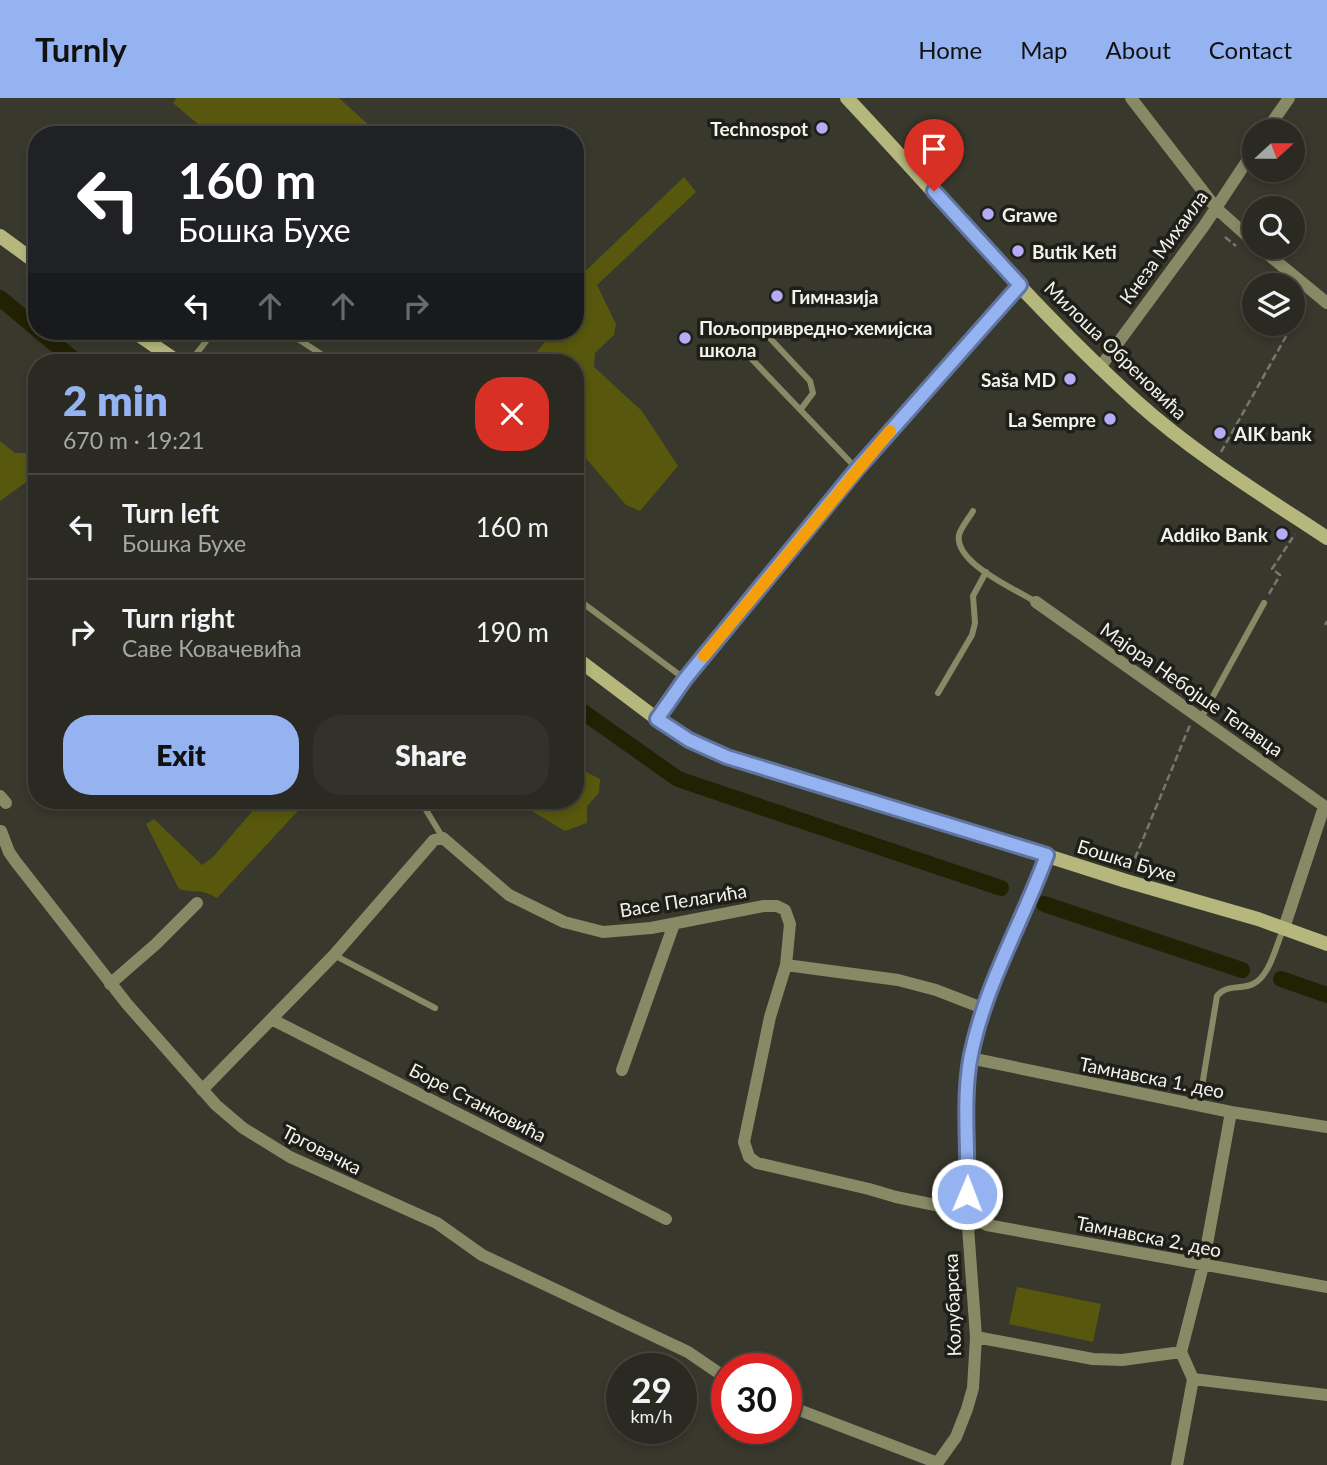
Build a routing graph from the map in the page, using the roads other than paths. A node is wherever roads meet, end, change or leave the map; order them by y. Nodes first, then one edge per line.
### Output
1 (847, 98) edge
2 (1131, 98) edge
3 (1289, 98) edge
4 (1274, 119) edge
5 (1242, 169) edge
6 (1216, 208) junction
7 (1242, 231) edge
8 (0, 236) edge
9 (28, 256) edge
10 (1274, 259) edge
11 (1020, 285) junction
12 (1327, 303) edge
13 (767, 335) dead end
14 (146, 340) edge
15 (207, 340) edge
16 (300, 340) edge
17 (744, 351) dead end
18 (166, 354) edge
19 (196, 354) edge
20 (321, 354) edge
21 (1101, 366) junction
22 (801, 409) junction
23 (857, 469) junction
24 (973, 511) dead end
25 (1327, 538) edge
26 (986, 572) junction
27 (1036, 602) joint
28 (1264, 603) road end
29 (584, 604) edge
30 (584, 664) edge
31 (685, 679) junction
32 (937, 694) dead end
33 (1197, 718) junction
34 (657, 719) junction
35 (1326, 807) edge
36 (425, 809) edge
37 (1, 831) edge
38 (443, 838) junction
39 (1047, 855) junction
40 (197, 903) dead end
41 (674, 924) junction
42 (1284, 928) junction
43 (1327, 944) edge
44 (334, 955) junction
45 (786, 965) junction
46 (110, 984) junction
47 (435, 1008) dead end
48 (985, 1009) junction
49 (273, 1020) junction
50 (970, 1058) junction
51 (622, 1070) dead end
52 (202, 1090) junction
53 (1199, 1104) junction
54 (1231, 1112) junction
55 (1327, 1127) edge
56 (967, 1213) junction
57 (666, 1219) dead end
58 (1203, 1266) junction
59 (1327, 1287) edge
60 (976, 1337) junction
61 (1181, 1352) junction
62 (711, 1368) edge
63 (1192, 1379) junction
64 (1327, 1395) edge
65 (802, 1411) edge
66 (937, 1464) edge
67 (1177, 1465) edge

1 - 11 main road, Милоша Обреновића
2 - 6 street
3 - 4 street
5 - 6 street, Кнеза Михаила
6 - 7 street
6 - 21 street, Кнеза Михаила
8 - 9 main road
10 - 12 street
11 - 21 main road, Милоша Обреновића
11 - 23 street
13 - 22 lane
14 - 18 main road
15 - 19 lane
16 - 20 lane
17 - 22 lane
21 - 25 main road, Милоша Обреновића
22 - 23 lane
23 - 31 street
24 - 26 lane
26 - 27 lane
26 - 32 lane
27 - 33 street, Мајора Небојше Тепавца
28 - 33 lane
29 - 31 lane
30 - 34 main road, Бошка Бухе
31 - 34 street
33 - 35 street, Мајора Небојше Тепавца
34 - 39 main road, Бошка Бухе
35 - 42 street
36 - 38 lane
37 - 46 street, Трговачка
38 - 41 street, Васе Пелагића
38 - 44 street
39 - 42 main road, Бошка Бухе
39 - 48 street, Колубарска
40 - 46 street
41 - 45 street, Васе Пелагића
41 - 51 street
42 - 43 main road, Бошка Бухе
42 - 53 lane
44 - 47 lane
44 - 49 street
45 - 48 street
45 - 56 street, Васе Пелагића
46 - 52 street, Трговачка
48 - 50 street, Колубарска
49 - 52 street
49 - 57 street, Боре Станковића
50 - 53 street, Тамнавска 1. део
50 - 56 street, Колубарска
52 - 62 street, Трговачка
53 - 54 street, Тамнавска 1. део
54 - 55 street, Тамнавска 1. део
54 - 58 street
56 - 58 street, Тамнавска 2. део
56 - 60 street, Колубарска
58 - 59 street, Тамнавска 2. део
58 - 61 street
60 - 61 street
60 - 66 street, Колубарска
61 - 63 street
63 - 64 street
63 - 67 street
65 - 66 street

